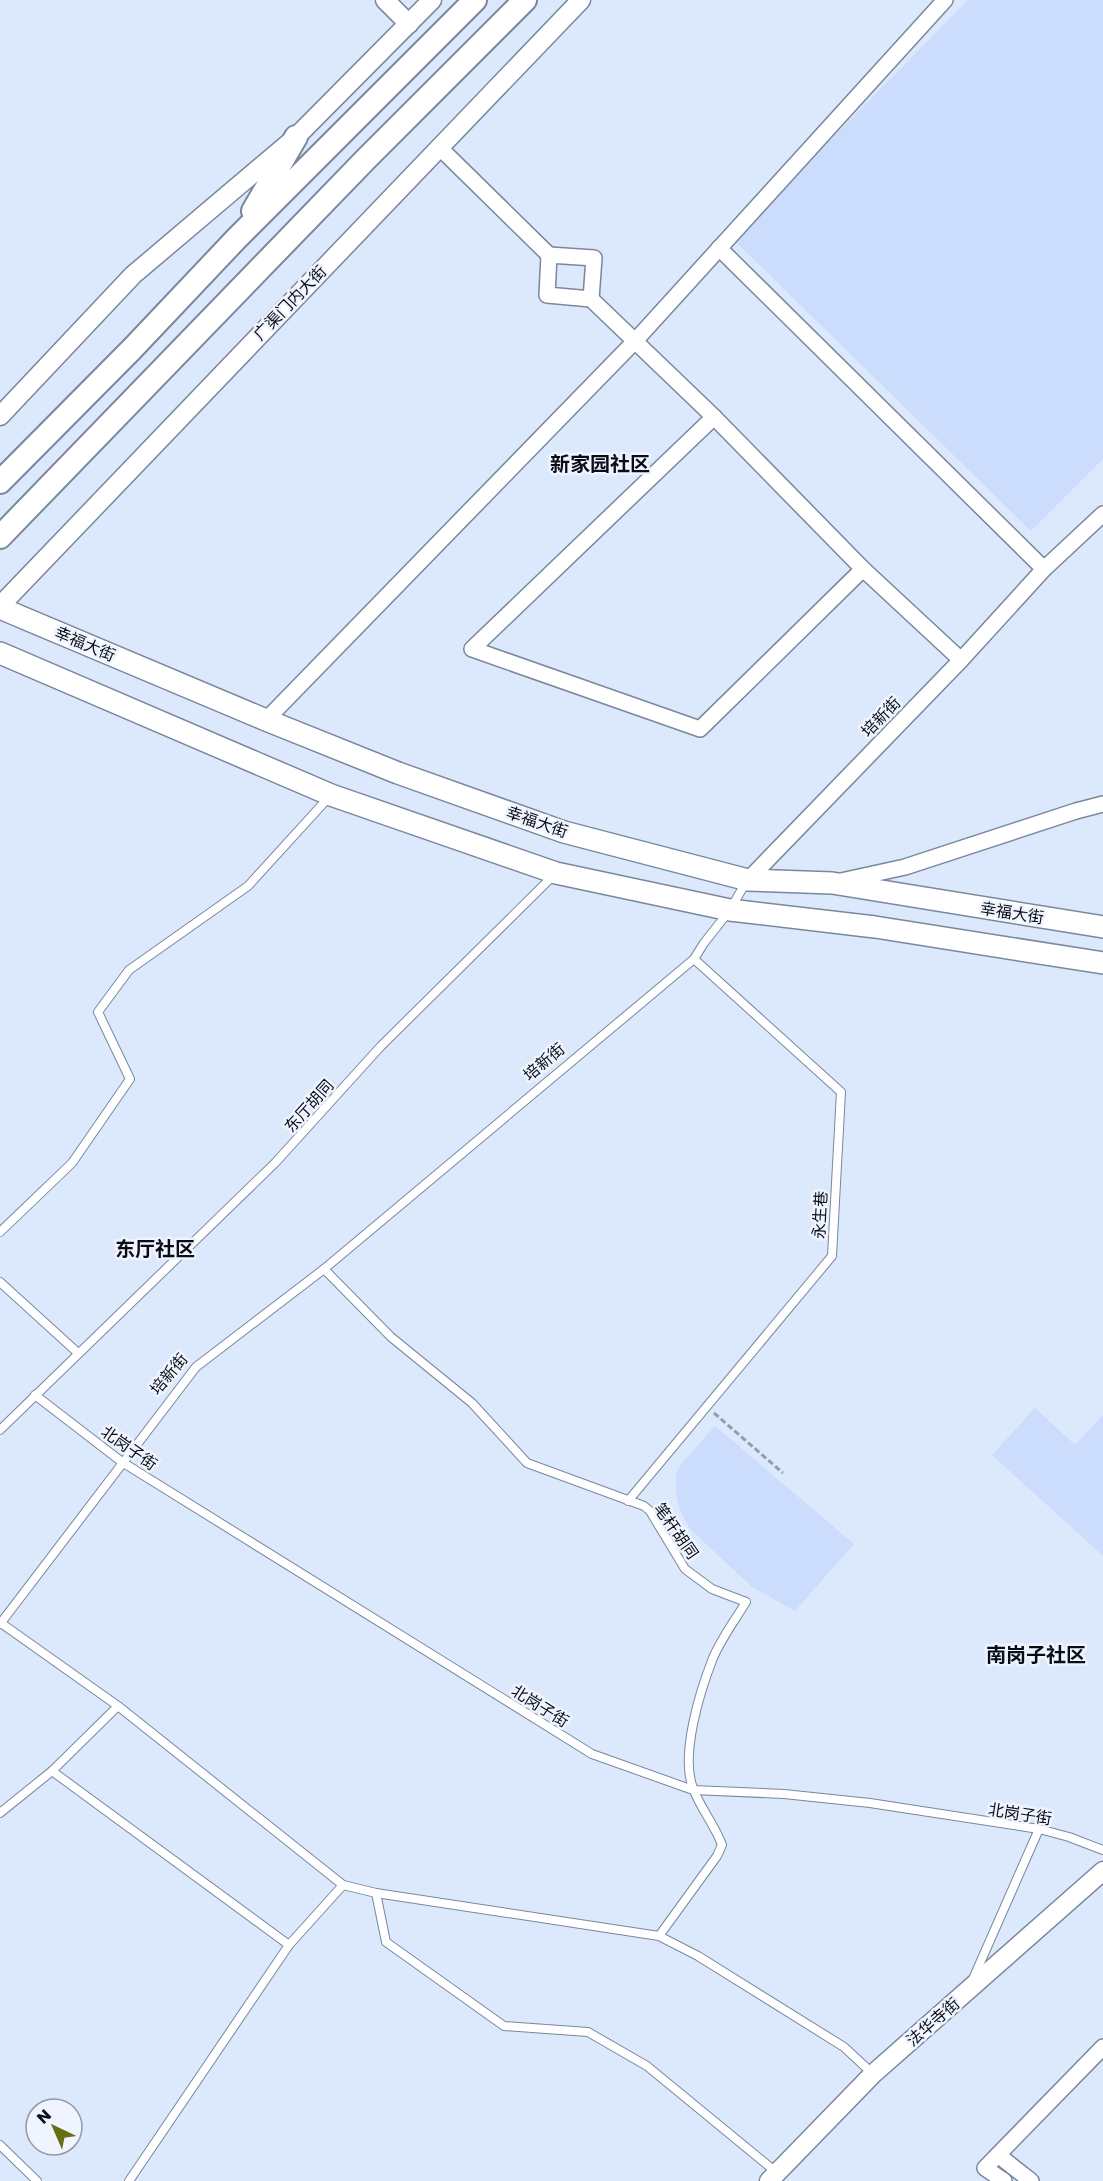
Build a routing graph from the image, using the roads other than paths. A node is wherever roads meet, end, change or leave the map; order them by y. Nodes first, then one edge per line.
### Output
1 (385, 0) edge
2 (402, 0) edge
3 (432, 0) edge
4 (475, 0) edge
5 (525, 0) edge
6 (581, 0) edge
7 (945, 0) edge
8 (413, 19) junction
9 (296, 137) junction
10 (439, 147) junction
11 (237, 238) junction
12 (719, 248) junction
13 (549, 255) junction
14 (591, 298) junction
15 (636, 341) junction
16 (0, 416) edge
17 (714, 417) junction
18 (0, 482) edge
19 (1103, 514) edge
20 (0, 537) edge
21 (863, 569) junction
22 (1044, 569) junction
23 (0, 607) edge
24 (0, 653) edge
25 (961, 660) junction
26 (266, 720) junction
27 (331, 795) junction
28 (1103, 804) edge
29 (556, 873) junction
30 (748, 880) junction
31 (832, 883) junction
32 (730, 910) junction
33 (1103, 927) edge
34 (694, 959) junction
35 (1103, 963) edge
36 (0, 1232) edge
37 (324, 1269) junction
38 (0, 1282) edge
39 (78, 1353) junction
40 (35, 1395) junction
41 (0, 1430) edge
42 (122, 1462) junction
43 (628, 1501) junction
44 (1, 1623) edge
45 (118, 1706) junction
46 (52, 1771) junction
47 (693, 1790) junction
48 (0, 1813) edge
49 (1039, 1829) junction
50 (1103, 1850) edge
51 (1102, 1875) edge
52 (343, 1885) junction
53 (376, 1893) junction
54 (659, 1936) junction
55 (289, 1945) junction
56 (967, 1992) junction
57 (1103, 2047) edge
58 (873, 2074) junction
59 (0, 2145) edge
60 (999, 2155) junction
61 (773, 2177) edge
62 (37, 2181) edge
63 (129, 2181) edge
64 (1004, 2181) edge
65 (1031, 2181) edge

1 - 8 street
2 - 8 street
3 - 8 street
4 - 11 main road
5 - 20 main road
6 - 10 street, 广渠门内大街
7 - 12 street
8 - 9 street
9 - 11 main road
9 - 16 street
10 - 13 street
10 - 23 street, 广渠门内大街
11 - 18 main road
12 - 15 street
12 - 22 street
13 - 14 street
13 - 14 street
14 - 15 street
15 - 17 street
15 - 26 street
17 - 21 street
17 - 21 street
19 - 22 street, 培新街
21 - 25 street
22 - 25 street, 培新街
23 - 26 main road, 幸福大街
24 - 27 main road
25 - 30 street, 培新街
26 - 30 main road, 幸福大街
27 - 29 main road
27 - 36 lane
28 - 31 street
29 - 32 main road
29 - 39 lane, 东厅胡同
30 - 31 main road, 幸福大街
30 - 32 lane, 培新街
31 - 33 main road, 幸福大街
32 - 34 lane, 培新街
32 - 35 main road
34 - 37 lane, 培新街
34 - 43 lane, 永生巷
37 - 42 lane, 培新街
37 - 43 lane, 笔杆胡同
38 - 39 lane
39 - 40 lane, 东厅胡同
40 - 41 lane, 东厅胡同
40 - 42 lane, 北岗子街
42 - 44 lane, 培新街
42 - 47 lane, 北岗子街
43 - 47 lane, 笔杆胡同
44 - 45 lane
45 - 46 lane
45 - 52 lane
46 - 48 lane
46 - 55 lane
47 - 49 lane, 北岗子街
47 - 54 lane, 笔杆胡同
49 - 50 lane, 北岗子街
49 - 56 lane
51 - 56 street, 法华寺街
52 - 53 lane
52 - 55 lane
53 - 54 lane
53 - 61 lane
54 - 58 lane
55 - 63 lane
56 - 58 street, 法华寺街
57 - 60 street
58 - 61 street, 法华寺街
59 - 62 lane
60 - 64 street
60 - 65 street

